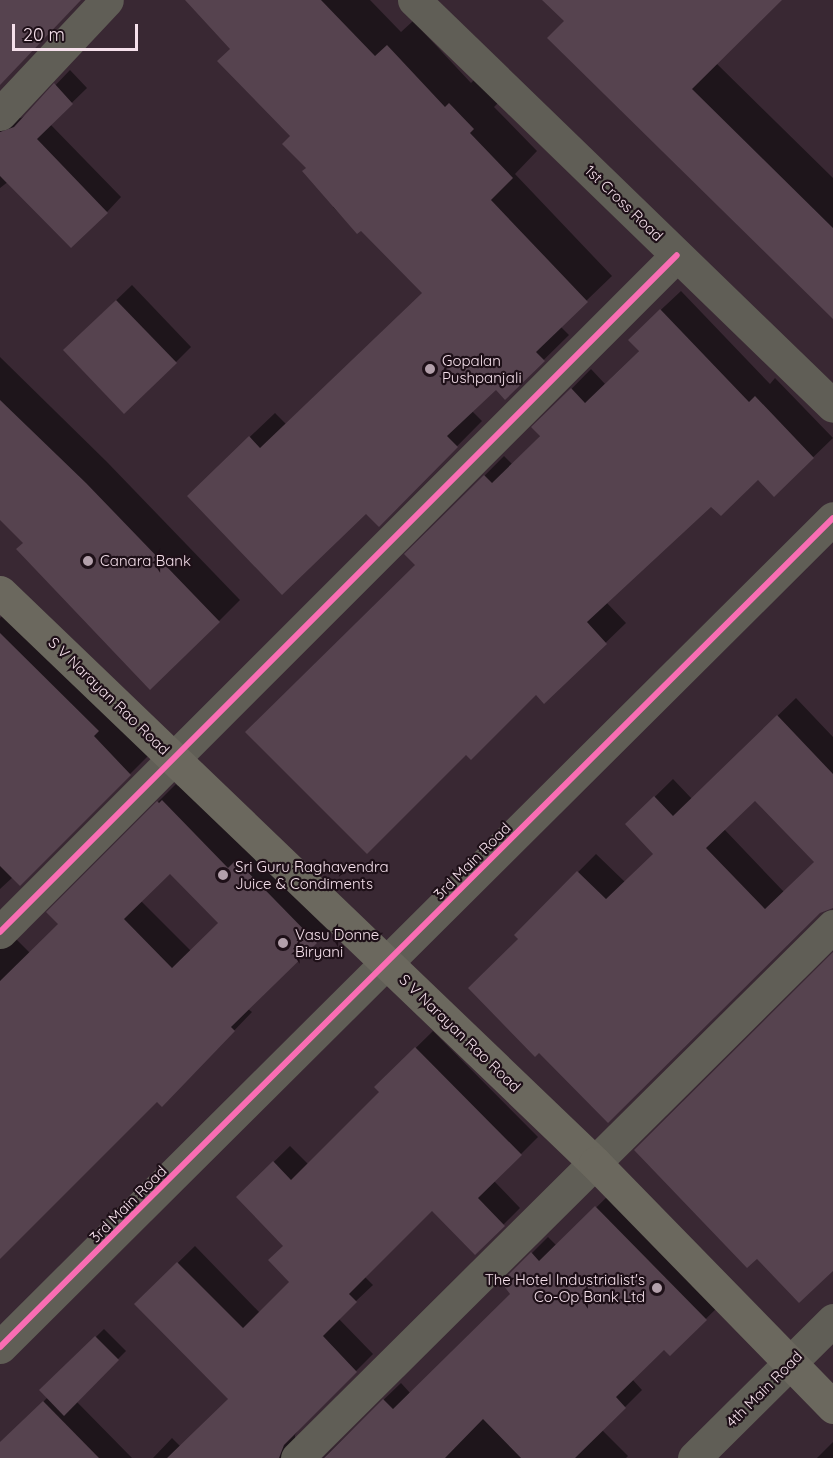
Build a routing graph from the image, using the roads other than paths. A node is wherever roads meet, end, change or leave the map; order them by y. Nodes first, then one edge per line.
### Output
1 (107, 0) edge
2 (414, 0) edge
3 (0, 114) edge
4 (677, 255) junction
5 (833, 406) edge
6 (833, 518) edge
7 (0, 592) edge
8 (175, 759) junction
9 (833, 926) edge
10 (0, 932) edge
11 (388, 963) junction
12 (595, 1163) junction
13 (833, 1320) edge
14 (0, 1347) edge
15 (790, 1363) junction
16 (833, 1407) edge
17 (297, 1458) edge
18 (694, 1458) edge

1 - 3 street
2 - 4 street, 1st Cross Road
4 - 5 street, 1st Cross Road
4 - 8 street
6 - 11 street, 3rd Main Road
7 - 8 main road, S V Narayan Rao Road
8 - 10 street
8 - 11 main road, S V Narayan Rao Road
9 - 12 street
11 - 12 main road, S V Narayan Rao Road
11 - 14 street, 3rd Main Road
12 - 15 main road, S V Narayan Rao Road
12 - 17 street
13 - 15 street, 4th Main Road
15 - 16 main road, S V Narayan Rao Road
15 - 18 street, 4th Main Road

